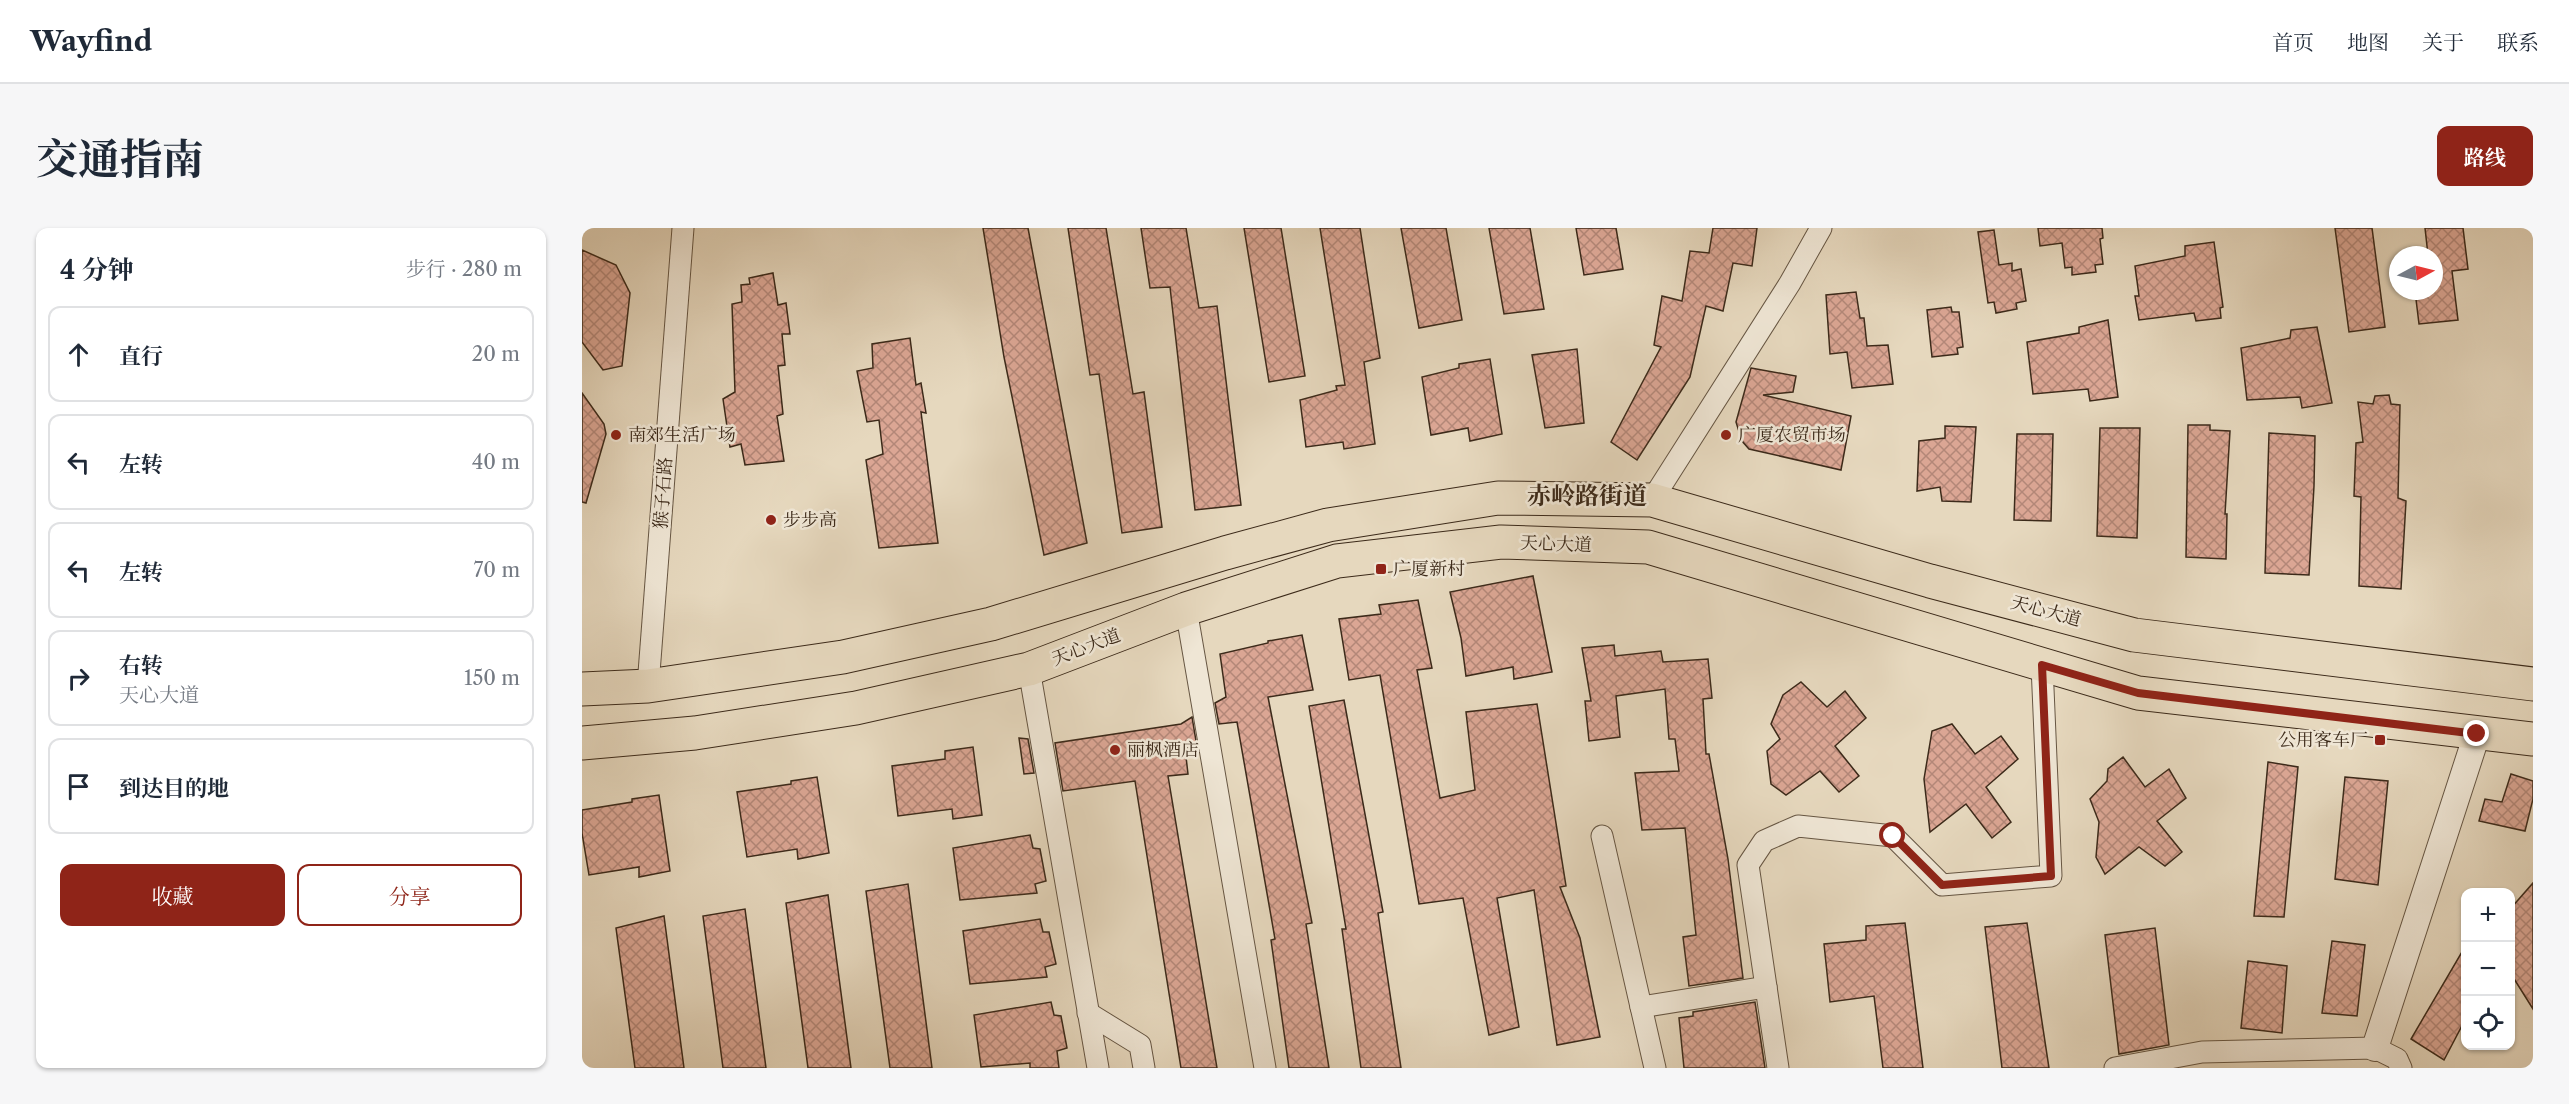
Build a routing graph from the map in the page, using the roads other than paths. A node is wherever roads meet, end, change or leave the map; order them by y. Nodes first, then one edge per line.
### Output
1 (683, 228) edge
2 (1821, 228) edge
3 (1652, 500) junction
4 (1186, 609) junction
5 (2042, 665) junction
6 (1029, 669) junction
7 (2533, 684) edge
8 (648, 686) junction
9 (582, 689) edge
10 (2477, 734) junction
11 (2533, 739) edge
12 (582, 743) edge
13 (1602, 836) dead end
14 (1766, 987) junction
15 (1641, 1007) junction
16 (1088, 1013) junction
17 (2375, 1048) junction
18 (1098, 1068) edge
19 (1144, 1068) edge
20 (1265, 1068) edge
21 (1655, 1068) edge
22 (1778, 1068) edge
23 (2115, 1068) edge
24 (2401, 1068) edge

1 - 8 street, 猴子石路
2 - 3 street
3 - 7 main road, 天心大道
3 - 8 main road, 天心大道
4 - 5 main road, 天心大道
4 - 6 main road, 天心大道
4 - 20 street
5 - 10 main road, 天心大道
5 - 14 street
6 - 12 main road, 天心大道
6 - 16 street
8 - 9 main road, 天心大道
10 - 11 main road, 天心大道
10 - 17 street
13 - 15 street
14 - 15 street
14 - 22 street
15 - 21 street
16 - 18 street
16 - 19 street
17 - 23 street
17 - 24 street

